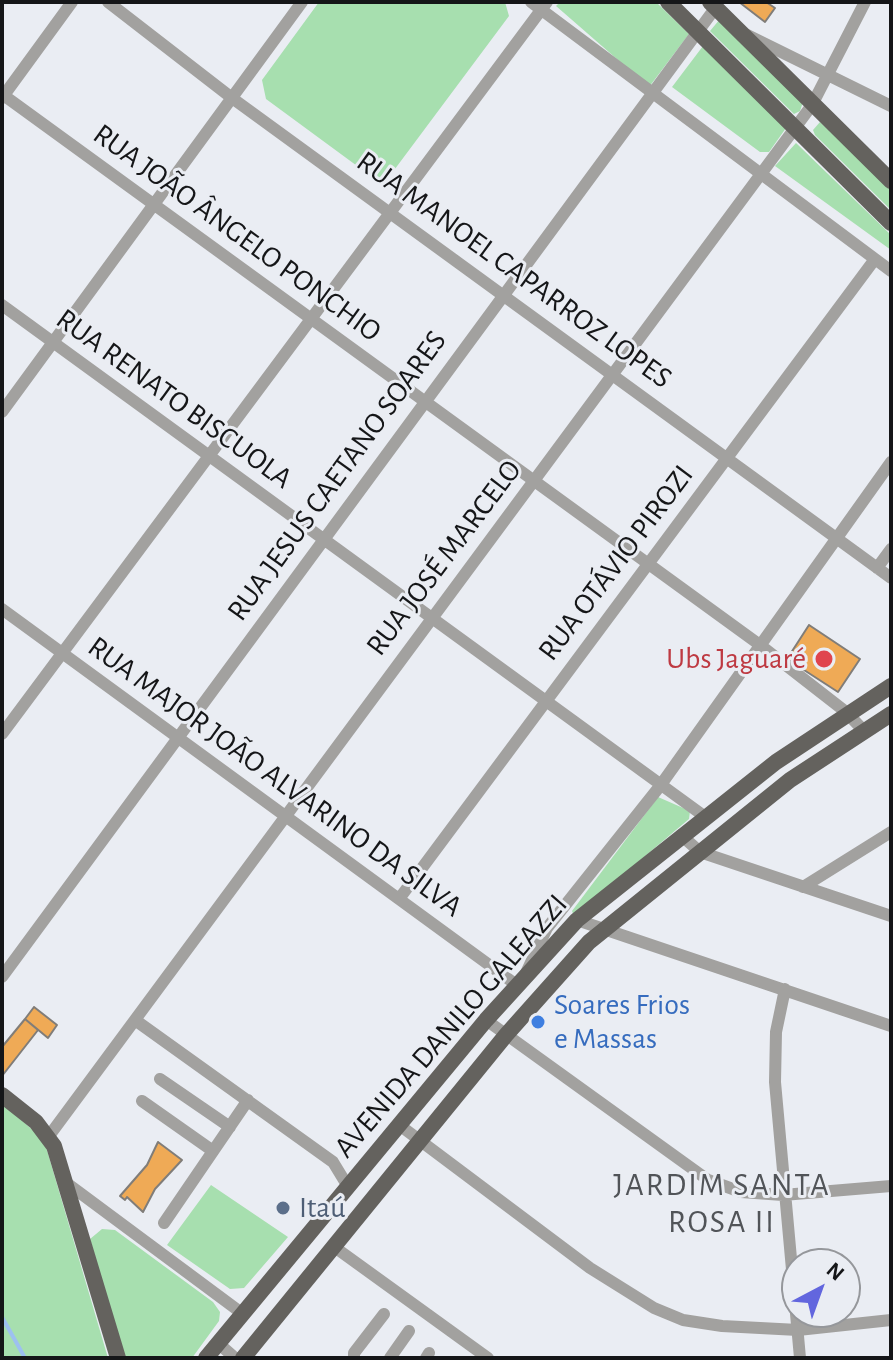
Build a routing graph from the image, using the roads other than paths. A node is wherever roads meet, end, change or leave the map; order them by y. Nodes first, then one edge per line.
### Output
1 (72, 2) edge
2 (108, 2) edge
3 (302, 2) edge
4 (668, 2) edge
5 (865, 2) edge
6 (540, 5) edge
7 (713, 5) edge
8 (739, 31) junction
9 (698, 32) junction
10 (830, 73) junction
11 (651, 95) junction
12 (3, 96) edge
13 (232, 98) junction
14 (812, 105) junction
15 (891, 106) edge
16 (794, 129) junction
17 (761, 174) junction
18 (891, 181) edge
19 (154, 205) junction
20 (391, 214) junction
21 (891, 223) edge
22 (875, 259) junction
23 (891, 271) edge
24 (505, 293) junction
25 (2, 305) edge
26 (311, 318) junction
27 (53, 342) junction
28 (613, 373) junction
29 (425, 401) junction
30 (2, 412) edge
31 (209, 456) junction
32 (727, 457) junction
33 (891, 462) edge
34 (534, 481) junction
35 (837, 538) junction
36 (323, 540) junction
37 (891, 549) edge
38 (648, 564) junction
39 (877, 568) junction
40 (891, 578) edge
41 (2, 609) edge
42 (431, 619) junction
43 (760, 645) junction
44 (62, 653) junction
45 (891, 686) edge
46 (545, 703) junction
47 (846, 712) junction
48 (891, 714) edge
49 (864, 731) junction
50 (2, 734) edge
51 (177, 737) junction
52 (660, 786) junction
53 (286, 816) junction
54 (704, 816) junction
55 (891, 832) edge
56 (681, 835) junction
57 (700, 852) junction
58 (803, 887) junction
59 (399, 899) junction
60 (891, 916) edge
61 (577, 920) junction
62 (603, 931) junction
63 (2, 977) edge
64 (521, 982) junction
65 (785, 989) junction
66 (135, 1020) junction
67 (486, 1020) junction
68 (891, 1026) edge
69 (506, 1035) junction
70 (160, 1079) dead end
71 (2, 1095) edge
72 (248, 1100) junction
73 (142, 1101) dead end
74 (398, 1124) junction
75 (230, 1127) junction
76 (49, 1136) junction
77 (420, 1140) junction
78 (213, 1151) junction
79 (68, 1184) junction
80 (347, 1185) junction
81 (891, 1186) edge
82 (783, 1195) junction
83 (164, 1223) dead end
84 (333, 1246) junction
85 (243, 1314) junction
86 (384, 1314) dead end
87 (891, 1320) edge
88 (798, 1330) junction
89 (409, 1331) dead end
90 (212, 1353) edge
91 (118, 1358) edge
92 (235, 1358) edge
93 (243, 1358) edge
94 (354, 1358) edge
95 (390, 1358) edge
96 (488, 1358) edge
97 (800, 1358) edge

1 - 12 street
2 - 13 street, RUA MANOEL CAPARROZ LOPES
3 - 13 street
4 - 9 main road
5 - 10 street, RUA JOSÉ MARCELO
6 - 11 street
6 - 20 street
7 - 8 main road
7 - 9 street, RUA JESUS CAETANO SOARES
8 - 10 street
8 - 14 main road
9 - 11 street, RUA JESUS CAETANO SOARES
9 - 16 main road
10 - 14 street, RUA JOSÉ MARCELO
10 - 15 street
11 - 17 street
11 - 24 street, RUA JESUS CAETANO SOARES
12 - 19 street, RUA JOÃO ÂNGELO PONCHIO
13 - 19 street
13 - 20 street, RUA MANOEL CAPARROZ LOPES
14 - 16 street, RUA JOSÉ MARCELO
14 - 18 main road
16 - 17 street, RUA JOSÉ MARCELO
16 - 21 main road
17 - 22 street
17 - 28 street, RUA JOSÉ MARCELO
19 - 26 street, RUA JOÃO ÂNGELO PONCHIO
19 - 27 street
20 - 24 street, RUA MANOEL CAPARROZ LOPES
20 - 26 street
22 - 23 street
22 - 32 street, RUA OTÁVIO PIROZI
24 - 28 street, RUA MANOEL CAPARROZ LOPES
24 - 29 street, RUA JESUS CAETANO SOARES
25 - 27 street, RUA RENATO BISCUOLA
26 - 29 street, RUA JOÃO ÂNGELO PONCHIO
26 - 31 street
27 - 30 street
27 - 31 street, RUA RENATO BISCUOLA
28 - 32 street, RUA MANOEL CAPARROZ LOPES
28 - 34 street, RUA JOSÉ MARCELO
29 - 34 street, RUA JOÃO ÂNGELO PONCHIO
29 - 36 street, RUA JESUS CAETANO SOARES
31 - 36 street, RUA RENATO BISCUOLA
31 - 44 street
32 - 35 street, RUA MANOEL CAPARROZ LOPES
32 - 38 street, RUA OTÁVIO PIROZI
33 - 35 street
34 - 38 street, RUA JOÃO ÂNGELO PONCHIO
34 - 42 street, RUA JOSÉ MARCELO
35 - 39 street, RUA MANOEL CAPARROZ LOPES
35 - 43 street
36 - 42 street, RUA RENATO BISCUOLA
36 - 51 street, RUA JESUS CAETANO SOARES
37 - 39 street
38 - 43 street, RUA JOÃO ÂNGELO PONCHIO
38 - 46 street, RUA OTÁVIO PIROZI
39 - 40 street, RUA MANOEL CAPARROZ LOPES
41 - 44 street, RUA MAJOR JOÃO ALVARINO DA SILVA
42 - 46 street, RUA RENATO BISCUOLA
42 - 53 street, RUA JOSÉ MARCELO
43 - 47 street, RUA JOÃO ÂNGELO PONCHIO
43 - 52 street
44 - 50 street
44 - 51 street, RUA MAJOR JOÃO ALVARINO DA SILVA
45 - 47 main road, AVENIDA DANILO GALEAZZI
46 - 52 street, RUA RENATO BISCUOLA
46 - 59 street, RUA OTÁVIO PIROZI
47 - 49 street, RUA JOÃO ÂNGELO PONCHIO
47 - 54 main road, AVENIDA DANILO GALEAZZI
48 - 49 main road, AVENIDA DANILO GALEAZZI
49 - 57 main road, AVENIDA DANILO GALEAZZI
51 - 53 street, RUA MAJOR JOÃO ALVARINO DA SILVA
51 - 63 street, RUA JESUS CAETANO SOARES
52 - 54 street, RUA RENATO BISCUOLA
52 - 64 street
53 - 59 street, RUA MAJOR JOÃO ALVARINO DA SILVA
53 - 66 street, RUA JOSÉ MARCELO
54 - 56 main road, AVENIDA DANILO GALEAZZI
55 - 58 street
56 - 57 street
56 - 61 main road, AVENIDA DANILO GALEAZZI
57 - 58 street
57 - 62 main road, AVENIDA DANILO GALEAZZI
58 - 60 street
59 - 64 street, RUA MAJOR JOÃO ALVARINO DA SILVA
61 - 62 street
61 - 64 main road, AVENIDA DANILO GALEAZZI
62 - 65 street
62 - 69 main road, AVENIDA DANILO GALEAZZI
64 - 67 main road, AVENIDA DANILO GALEAZZI
65 - 68 street
65 - 82 street
66 - 72 street
66 - 76 street, RUA JOSÉ MARCELO
67 - 69 street
67 - 74 main road, AVENIDA DANILO GALEAZZI
69 - 77 main road, AVENIDA DANILO GALEAZZI
69 - 82 street
70 - 75 street
71 - 76 main road
72 - 75 street
72 - 80 street
73 - 78 street
74 - 77 street
74 - 80 main road, AVENIDA DANILO GALEAZZI
75 - 78 street
76 - 79 main road
77 - 84 main road, AVENIDA DANILO GALEAZZI
77 - 88 street
78 - 83 street
79 - 85 street
79 - 91 main road
80 - 85 main road, AVENIDA DANILO GALEAZZI
81 - 82 street
82 - 88 street
84 - 93 main road, AVENIDA DANILO GALEAZZI
84 - 96 street
85 - 90 main road, AVENIDA DANILO GALEAZZI
86 - 94 street
87 - 88 street
88 - 97 street
89 - 95 street
90 - 92 street

